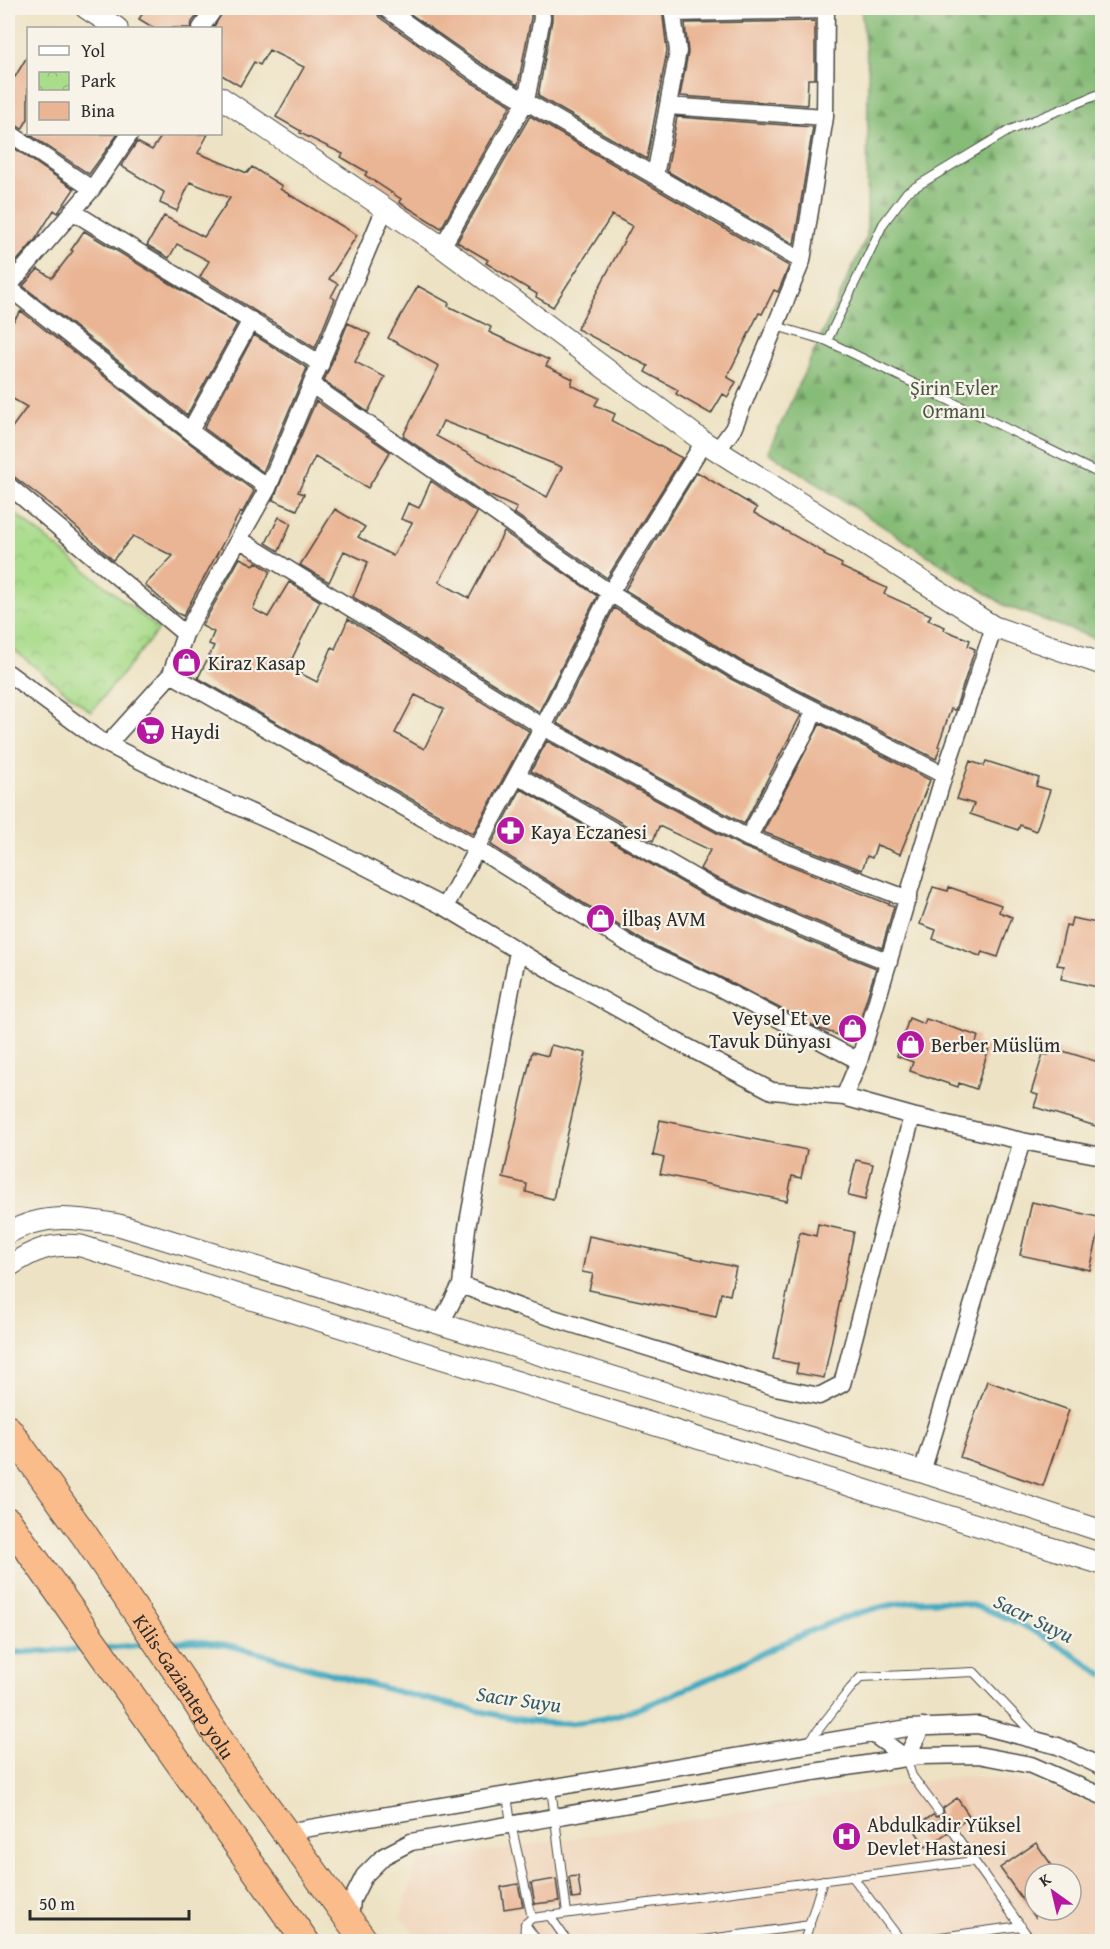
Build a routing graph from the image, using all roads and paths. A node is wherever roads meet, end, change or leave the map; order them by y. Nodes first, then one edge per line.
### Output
1 (86, 8) edge
2 (215, 8) edge
3 (385, 8) edge
4 (542, 8) edge
5 (826, 9) edge
6 (672, 10) edge
7 (112, 19) edge
8 (202, 27) edge
9 (1102, 93) edge
10 (222, 98) edge
11 (526, 101) junction
12 (669, 106) junction
13 (825, 117) junction
14 (8, 132) edge
15 (129, 135) edge
16 (655, 176) junction
17 (92, 189) junction
18 (385, 207) junction
19 (72, 211) junction
20 (442, 247) junction
21 (802, 261) junction
22 (8, 287) edge
23 (250, 320) junction
24 (776, 326) junction
25 (827, 341) junction
26 (321, 364) junction
27 (312, 385) junction
28 (190, 431) junction
29 (711, 446) junction
30 (1102, 476) edge
31 (8, 485) edge
32 (268, 488) junction
33 (239, 539) junction
34 (610, 593) junction
35 (994, 627) junction
36 (185, 634) junction
37 (1102, 664) edge
38 (8, 673) edge
39 (171, 674) junction
40 (814, 710) junction
41 (543, 727) junction
42 (108, 744) junction
43 (517, 775) junction
44 (944, 775) junction
45 (748, 838) junction
46 (477, 849) junction
47 (908, 898) junction
48 (445, 907) junction
49 (518, 951) junction
50 (889, 962) junction
51 (859, 1061) junction
52 (844, 1097) junction
53 (912, 1116) junction
54 (1022, 1141) junction
55 (1102, 1156) edge
56 (8, 1233) edge
57 (8, 1267) edge
58 (461, 1285) junction
59 (441, 1323) junction
60 (8, 1429) edge
61 (922, 1472) junction
62 (8, 1521) edge
63 (1102, 1531) edge
64 (17, 1548) edge
65 (1102, 1564) edge
66 (922, 1727) junction
67 (873, 1734) junction
68 (1039, 1740) junction
69 (805, 1745) junction
70 (906, 1758) junction
71 (1102, 1767) edge
72 (551, 1788) junction
73 (507, 1795) junction
74 (1102, 1796) edge
75 (938, 1811) dead end
76 (555, 1817) junction
77 (511, 1824) junction
78 (952, 1830) dead end
79 (286, 1832) junction
80 (974, 1861) junction
81 (852, 1876) junction
82 (823, 1880) junction
83 (567, 1913) junction
84 (549, 1916) junction
85 (528, 1921) junction
86 (810, 1925) junction
87 (1021, 1926) junction
88 (358, 1931) edge
89 (306, 1941) edge
90 (524, 1941) edge
91 (538, 1941) edge
92 (568, 1941) edge
93 (688, 1941) edge
94 (804, 1941) edge
95 (903, 1941) edge
96 (1032, 1941) edge

1 - 7 street
2 - 8 street
3 - 11 street
4 - 11 street
5 - 6 street
5 - 13 street
6 - 12 street
9 - 25 lane
10 - 18 street
11 - 16 street
11 - 20 street
12 - 13 street
12 - 16 street
13 - 21 street
14 - 17 street
15 - 17 street
16 - 21 street
17 - 19 street
18 - 20 street
18 - 26 street
19 - 22 street
19 - 23 street
20 - 29 street
21 - 24 street
22 - 28 street
23 - 26 street
23 - 28 street
24 - 25 lane
24 - 29 street
25 - 30 lane
26 - 27 street
27 - 32 street
27 - 34 street
28 - 32 street
29 - 34 street
29 - 35 street
31 - 36 street
32 - 33 street
33 - 36 street
33 - 41 street
34 - 40 street
34 - 41 street
35 - 37 street
35 - 44 street
36 - 39 street
38 - 42 street
39 - 42 street
39 - 46 street
40 - 44 street
40 - 45 street
41 - 43 street
41 - 45 street
42 - 48 street
43 - 46 street
43 - 50 street
44 - 47 street
45 - 47 street
46 - 48 street
46 - 51 street
47 - 50 street
48 - 49 street
49 - 52 street
49 - 58 street
50 - 51 street
51 - 52 street
52 - 53 street
53 - 54 street
53 - 58 street
54 - 55 street
54 - 61 street
56 - 59 street
57 - 65 street
58 - 59 street
59 - 61 street
60 - 79 highway, Kilis-Gaziantep yolu
61 - 63 street
62 - 64 highway
64 - 89 highway
66 - 67 street
66 - 68 street
66 - 70 street
67 - 69 street
67 - 70 street
68 - 69 lane
68 - 71 street
69 - 72 street
70 - 74 street
70 - 75 lane
70 - 76 street
72 - 73 street
72 - 76 lane
73 - 77 lane
73 - 79 street
76 - 77 street
76 - 83 lane
77 - 85 lane
77 - 88 street
78 - 80 lane
79 - 88 highway, Kilis-Gaziantep yolu
80 - 81 lane
80 - 87 lane
81 - 82 lane
81 - 95 lane
82 - 83 lane
82 - 86 lane
83 - 84 lane
84 - 85 lane
84 - 92 lane
85 - 90 lane
85 - 91 lane
86 - 93 lane
86 - 94 lane
87 - 95 lane
87 - 96 lane

